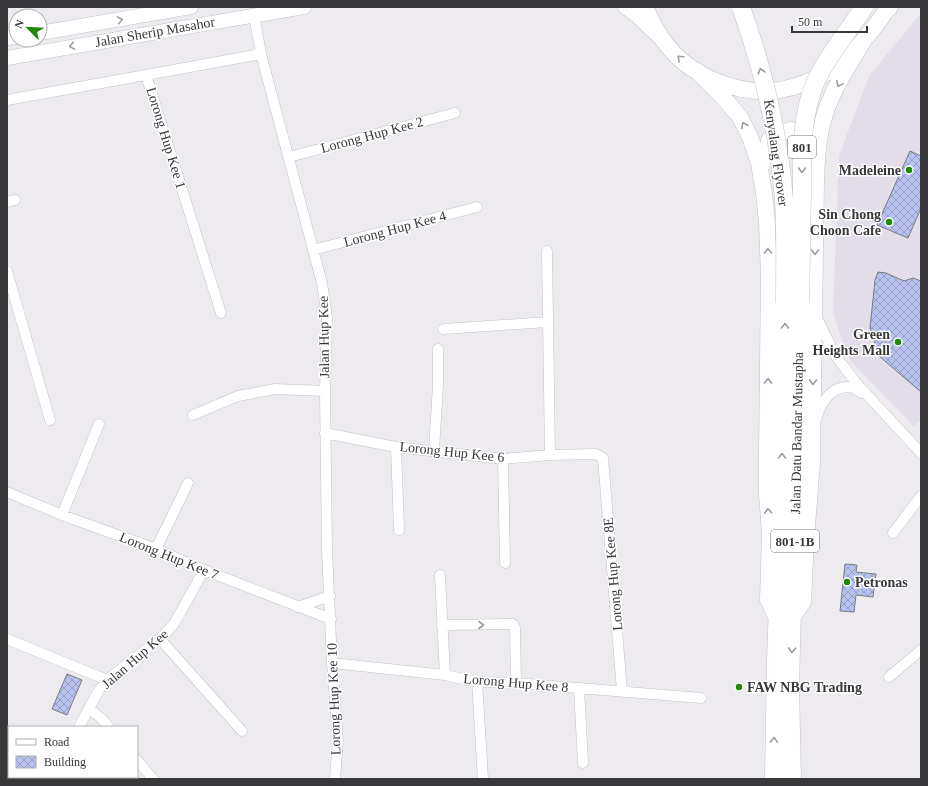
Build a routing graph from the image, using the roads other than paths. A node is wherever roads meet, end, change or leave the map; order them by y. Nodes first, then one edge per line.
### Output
1 (191, 7) edge
2 (304, 7) edge
3 (625, 7) edge
4 (645, 7) edge
5 (741, 7) edge
6 (864, 7) edge
7 (888, 7) edge
8 (254, 15) junction
9 (48, 32) edge
10 (865, 38) junction
11 (666, 45) junction
12 (262, 54) junction
13 (7, 58) edge
14 (697, 71) junction
15 (146, 76) junction
16 (7, 100) edge
17 (455, 113) dead end
18 (818, 152) junction
19 (288, 157) junction
20 (760, 168) junction
21 (477, 207) dead end
22 (313, 250) junction
23 (547, 251) dead end
24 (7, 271) edge
25 (800, 306) junction
26 (221, 313) dead end
27 (548, 322) junction
28 (443, 329) dead end
29 (438, 349) dead end
30 (325, 391) junction
31 (867, 396) junction
32 (193, 415) dead end
33 (50, 420) dead end
34 (100, 424) dead end
35 (325, 433) junction
36 (813, 435) junction
37 (919, 446) edge
38 (396, 447) junction
39 (434, 450) junction
40 (550, 455) junction
41 (603, 458) joint
42 (503, 459) junction
43 (188, 483) dead end
44 (7, 492) edge
45 (921, 496) edge
46 (62, 515) junction
47 (399, 530) dead end
48 (892, 533) dead end
49 (156, 549) junction
50 (505, 563) dead end
51 (204, 570) junction
52 (440, 575) dead end
53 (330, 596) junction
54 (298, 607) junction
55 (785, 618) junction
56 (331, 619) junction
57 (442, 625) junction
58 (7, 639) edge
59 (160, 639) junction
60 (917, 654) edge
61 (332, 663) junction
62 (921, 665) edge
63 (445, 675) junction
64 (889, 677) dead end
65 (107, 680) junction
66 (477, 682) junction
67 (516, 682) junction
68 (579, 688) junction
69 (622, 691) junction
70 (701, 698) dead end
71 (89, 708) junction
72 (80, 726) edge
73 (108, 726) edge
74 (242, 730) dead end
75 (138, 761) edge
76 (583, 763) dead end
77 (153, 779) edge
78 (335, 779) edge
79 (483, 779) edge
80 (774, 779) edge
81 (792, 779) edge

9 -> 1 main road, Jalan Sherip Masahor
2 - 8 main road, Jalan Sherip Masahor
3 - 11 main road
4 - 11 main road
25 -> 5 highway, Kenyalang Flyover / 801, bridge
6 -> 25 highway, Kenyalang Flyover / 801, bridge
7 - 10 main road
8 - 12 street, Jalan Hup Kee
8 -> 13 main road, Jalan Sherip Masahor
10 - 14 main road
10 -> 18 main road
14 -> 11 main road
12 - 15 street, Lorong Hup Kee 1
12 - 19 street, Jalan Hup Kee
20 -> 14 main road
15 - 16 street
15 - 26 street, Lorong Hup Kee 1
17 - 19 street, Lorong Hup Kee 2
18 - 20 main road
18 -> 25 main road
19 - 22 street, Jalan Hup Kee
55 -> 20 main road
21 - 22 street, Lorong Hup Kee 4
22 - 30 street, Jalan Hup Kee
23 - 27 street
24 - 33 street
25 - 31 street
25 -> 36 main road
25 - 55 highway, Jalan Datu Bandar Mustapha
27 - 28 street
27 - 40 street
29 - 39 street
30 - 32 street
30 - 35 street, Jalan Hup Kee
31 - 36 street
31 - 37 street
34 - 46 street
35 - 38 street, Lorong Hup Kee 6
35 - 53 street, Jalan Hup Kee
36 - 55 main road
38 - 39 street, Lorong Hup Kee 6
38 - 47 street
39 - 42 street, Lorong Hup Kee 6
40 - 41 street, Lorong Hup Kee 6
40 - 42 street, Lorong Hup Kee 6
41 - 69 street, Lorong Hup Kee 8E
42 - 50 street
43 - 49 street
44 - 46 street, Lorong Hup Kee 7
45 - 48 street
46 - 49 street, Lorong Hup Kee 7
49 - 51 street, Lorong Hup Kee 7
51 - 54 street, Lorong Hup Kee 7
51 - 59 street, Jalan Hup Kee
52 - 57 street
53 - 54 street
53 - 56 street, Jalan Hup Kee
54 - 56 street, Lorong Hup Kee 7
80 -> 55 highway, Jalan Datu Bandar Mustapha
55 -> 81 highway, Jalan Datu Bandar Mustapha
56 - 61 street, Lorong Hup Kee 10
57 - 63 street
57 -> 67 street
58 - 65 street
59 - 65 street, Jalan Hup Kee
59 - 74 street
60 - 62 street
60 - 64 street
61 - 63 street, Lorong Hup Kee 8
61 - 78 street, Lorong Hup Kee 10
63 - 66 street, Lorong Hup Kee 8
65 - 71 street, Jalan Hup Kee
66 - 67 street, Lorong Hup Kee 8
66 - 79 street
67 - 68 street, Lorong Hup Kee 8
68 - 69 street, Lorong Hup Kee 8
68 - 76 street
69 - 70 street, Lorong Hup Kee 8
71 - 72 street, Jalan Hup Kee
71 - 73 street
75 - 77 street

